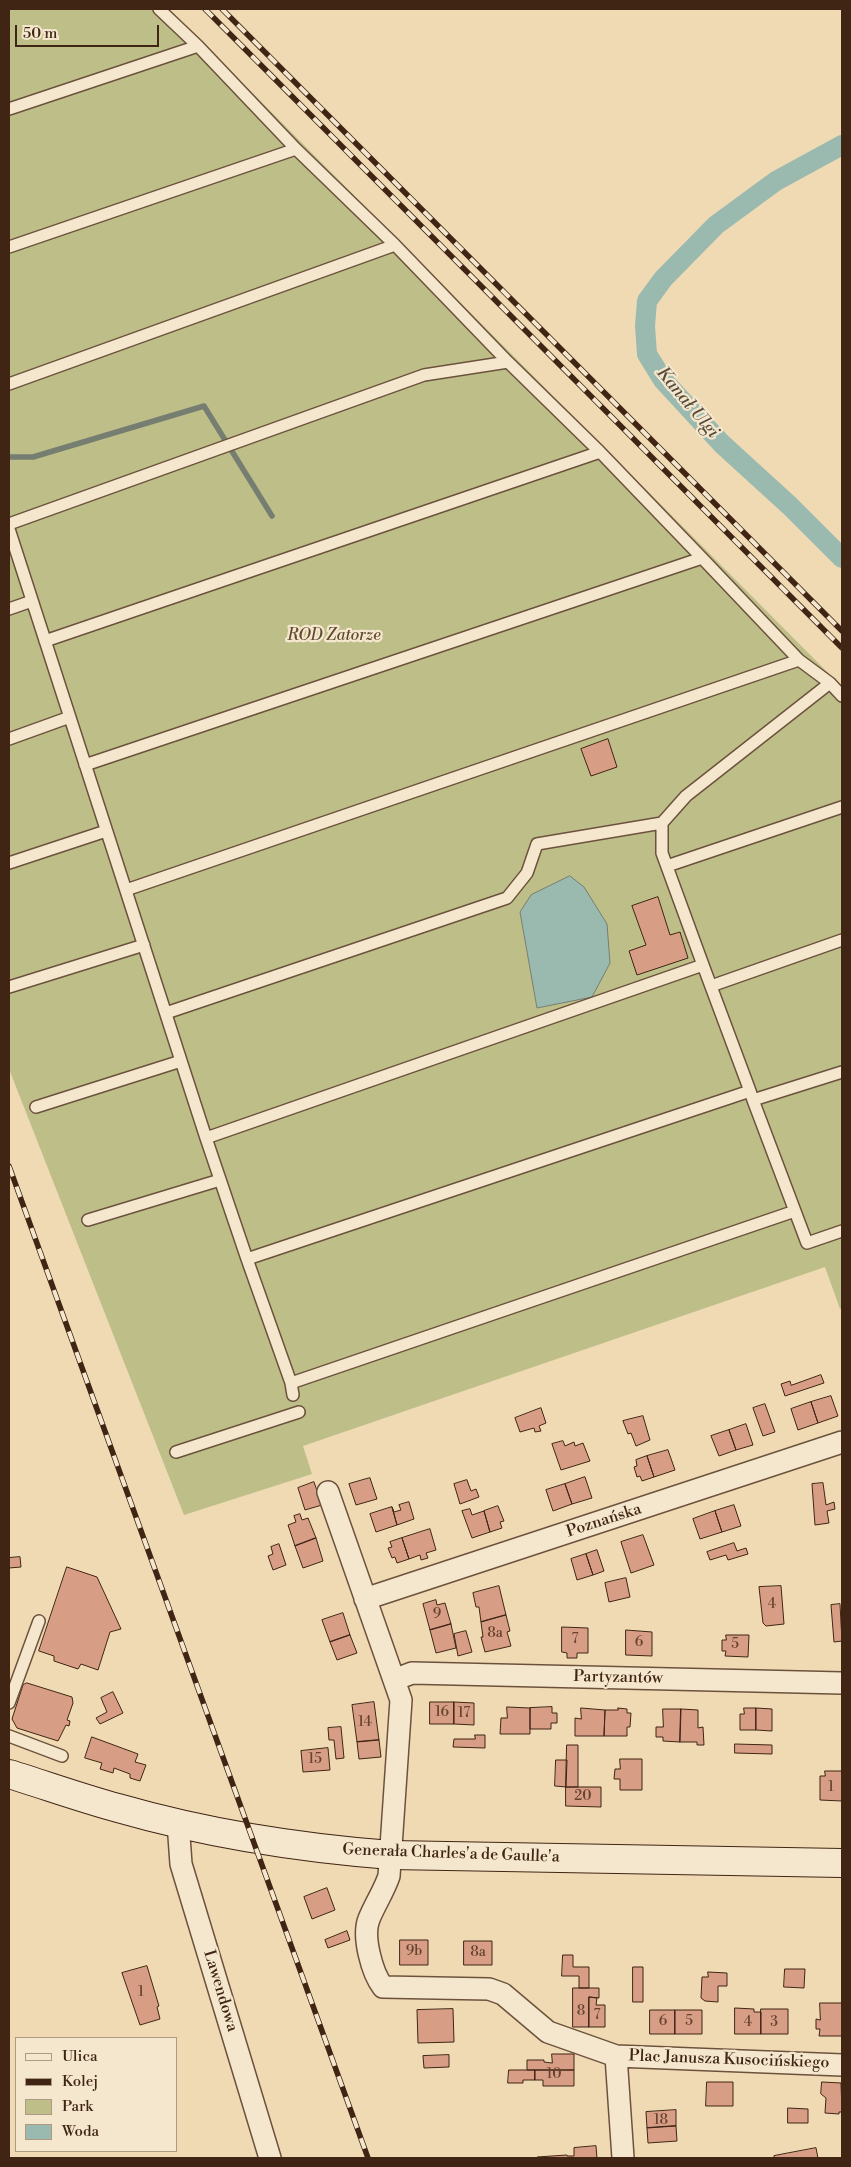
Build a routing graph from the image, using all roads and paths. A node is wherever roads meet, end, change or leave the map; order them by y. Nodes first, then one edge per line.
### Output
1 (160, 9) edge
2 (198, 46) junction
3 (9, 109) edge
4 (296, 149) junction
5 (395, 245) junction
6 (9, 247) edge
7 (508, 362) junction
8 (9, 384) edge
9 (600, 452) junction
10 (9, 524) edge
11 (9, 529) edge
12 (702, 558) junction
13 (32, 601) junction
14 (9, 609) edge
15 (45, 640) junction
16 (799, 660) junction
17 (830, 684) junction
18 (842, 696) edge
19 (70, 717) junction
20 (9, 739) edge
21 (85, 765) junction
22 (842, 807) edge
23 (662, 823) junction
24 (106, 831) junction
25 (9, 864) edge
26 (667, 866) junction
27 (126, 890) junction
28 (842, 940) edge
29 (144, 945) junction
30 (703, 965) junction
31 (710, 986) junction
32 (9, 987) edge
33 (166, 1013) junction
34 (181, 1061) junction
35 (842, 1072) edge
36 (751, 1096) junction
37 (36, 1107) dead end
38 (206, 1138) junction
39 (220, 1180) junction
40 (795, 1211) junction
41 (88, 1220) dead end
42 (842, 1231) edge
43 (247, 1259) junction
44 (291, 1383) junction
45 (293, 1395) dead end
46 (299, 1412) dead end
47 (842, 1442) edge
48 (176, 1452) dead end
49 (328, 1492) dead end
50 (365, 1600) junction
51 (39, 1621) dead end
52 (394, 1680) junction
53 (842, 1683) edge
54 (9, 1703) edge
55 (9, 1736) edge
56 (62, 1756) dead end
57 (9, 1774) edge
58 (178, 1822) junction
59 (391, 1855) junction
60 (842, 1863) edge
61 (616, 2056) junction
62 (842, 2064) edge
63 (270, 2158) edge
64 (623, 2158) edge

1 - 2 lane
2 - 3 lane
2 - 4 lane
4 - 5 lane
4 - 6 lane
5 - 7 lane
5 - 8 lane
7 - 9 lane
7 - 10 lane
9 - 12 lane
9 - 15 lane
11 - 13 lane
12 - 16 lane
12 - 21 lane
13 - 14 lane
13 - 15 lane
15 - 19 lane
16 - 17 lane
16 - 27 lane
17 - 18 lane
17 - 23 lane
19 - 20 lane
19 - 21 lane
21 - 24 lane
22 - 26 lane
23 - 26 lane
23 - 33 lane
24 - 25 lane
24 - 27 lane
26 - 30 lane
27 - 29 lane
28 - 31 lane
29 - 32 lane
29 - 33 lane
30 - 31 lane
30 - 38 lane
31 - 36 lane
33 - 34 lane
34 - 37 lane
34 - 38 lane
35 - 36 lane
36 - 40 lane
36 - 43 lane
38 - 39 lane
39 - 41 lane
39 - 43 lane
40 - 42 lane
40 - 44 lane
43 - 44 lane
44 - 45 lane
46 - 48 lane
47 - 50 street, Poznańska
49 - 50 street
50 - 52 street
51 - 54 lane
52 - 53 street, Partyzantów
52 - 59 street
55 - 56 lane
57 - 58 main road, Generała Charles'a de Gaulle'a
58 - 59 main road, Generała Charles'a de Gaulle'a
58 - 63 street, Lawendowa
59 - 60 main road, Generała Charles'a de Gaulle'a
59 - 61 street, Plac Janusza Kusocińskiego
61 - 62 street, Plac Janusza Kusocińskiego
61 - 64 street, Plac Janusza Kusocińskiego

